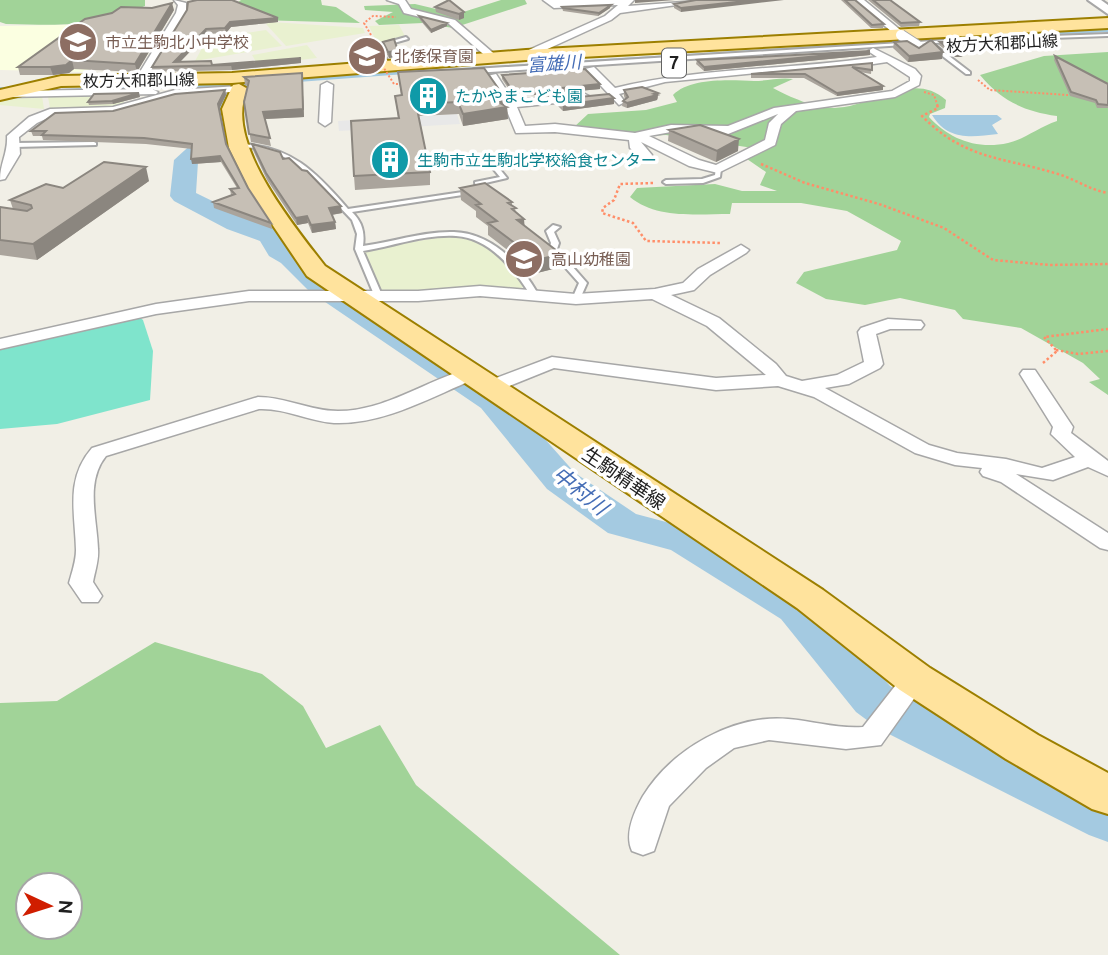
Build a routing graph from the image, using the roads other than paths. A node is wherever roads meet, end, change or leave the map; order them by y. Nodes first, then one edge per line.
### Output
1 (178, 0) edge
2 (391, 0) edge
3 (547, 0) edge
4 (708, 0) edge
5 (858, 0) edge
6 (1094, 0) edge
7 (591, 1) edge
8 (626, 4) edge
9 (1108, 11) edge
10 (1108, 23) edge
11 (900, 34) junction
12 (1108, 37) edge
13 (407, 38) dead end
14 (925, 47) junction
15 (526, 55) junction
16 (881, 55) junction
17 (494, 58) junction
18 (713, 61) junction
19 (384, 64) junction
20 (590, 69) junction
21 (968, 73) road end
22 (739, 74) junction
23 (457, 76) junction
24 (492, 76) junction
25 (140, 80) junction
26 (236, 84) junction
27 (327, 85) junction
28 (2, 89) edge
29 (175, 93) junction
30 (614, 96) junction
31 (506, 104) junction
32 (792, 108) junction
33 (325, 122) dead end
34 (636, 137) junction
35 (94, 144) edge
36 (15, 145) junction
37 (239, 146) junction
38 (440, 153) dead end
39 (646, 155) dead end
40 (718, 169) junction
41 (0, 176) edge
42 (666, 182) road end
43 (346, 211) junction
44 (556, 227) dead end
45 (359, 250) junction
46 (741, 250) road end
47 (655, 294) junction
48 (354, 295) junction
49 (534, 295) junction
50 (576, 299) junction
51 (915, 325) dead end
52 (0, 344) edge
53 (1029, 374) road end
54 (480, 380) junction
55 (779, 380) junction
56 (805, 386) junction
57 (922, 449) junction
58 (1089, 458) junction
59 (1108, 470) edge
60 (1108, 543) edge
61 (90, 596) dead end
62 (915, 679) junction
63 (1108, 794) edge
64 (643, 842) dead end

1 - 25 street
2 - 17 street
3 - 7 street
4 - 8 street
5 - 11 street
6 - 9 street
7 - 8 street
8 - 15 street
10 - 11 main road, 枚方大和郡山線 / 7
11 - 14 street, bridge
11 - 15 main road, 枚方大和郡山線 / 7
12 - 14 main road, 枚方大和郡山線 / 7
12 - 23 lane
13 - 19 lane
14 - 16 main road, 枚方大和郡山線 / 7
14 - 21 lane
15 - 17 main road, 枚方大和郡山線 / 7
16 - 18 main road, 枚方大和郡山線 / 7
16 - 22 street
16 - 32 street
17 - 19 main road, 枚方大和郡山線 / 7
18 - 20 main road, 枚方大和郡山線 / 7
18 - 22 street
19 - 26 main road, 枚方大和郡山線 / 7
20 - 24 main road, 枚方大和郡山線 / 7
20 - 30 street
22 - 30 street
23 - 24 main road, 枚方大和郡山線 / 7
23 - 27 main road, 枚方大和郡山線 / 7
24 - 31 street
25 - 26 main road, 枚方大和郡山線 / 7
25 - 28 main road, 枚方大和郡山線 / 7
26 - 27 main road, 枚方大和郡山線 / 7
26 - 29 street
26 - 37 main road, 生駒精華線
27 - 33 street
28 - 29 street
29 - 36 street
30 - 31 street
31 - 34 street
32 - 34 street
32 - 40 street
34 - 39 street
34 - 40 street
35 - 36 lane
36 - 41 street
37 - 43 lane
37 - 48 main road, 生駒精華線
38 - 43 lane
40 - 42 lane
43 - 45 lane
44 - 50 lane
45 - 48 lane
45 - 49 lane
46 - 47 street
47 - 50 street
47 - 55 street
48 - 49 street
48 - 52 street
48 - 54 main road, 生駒精華線
49 - 50 street
51 - 56 street
53 - 58 street
54 - 55 street
54 - 61 street
54 - 62 main road, 生駒精華線
55 - 56 street
56 - 57 street
57 - 58 street
57 - 60 street
58 - 59 street
62 - 63 main road, 生駒精華線
62 - 64 street

